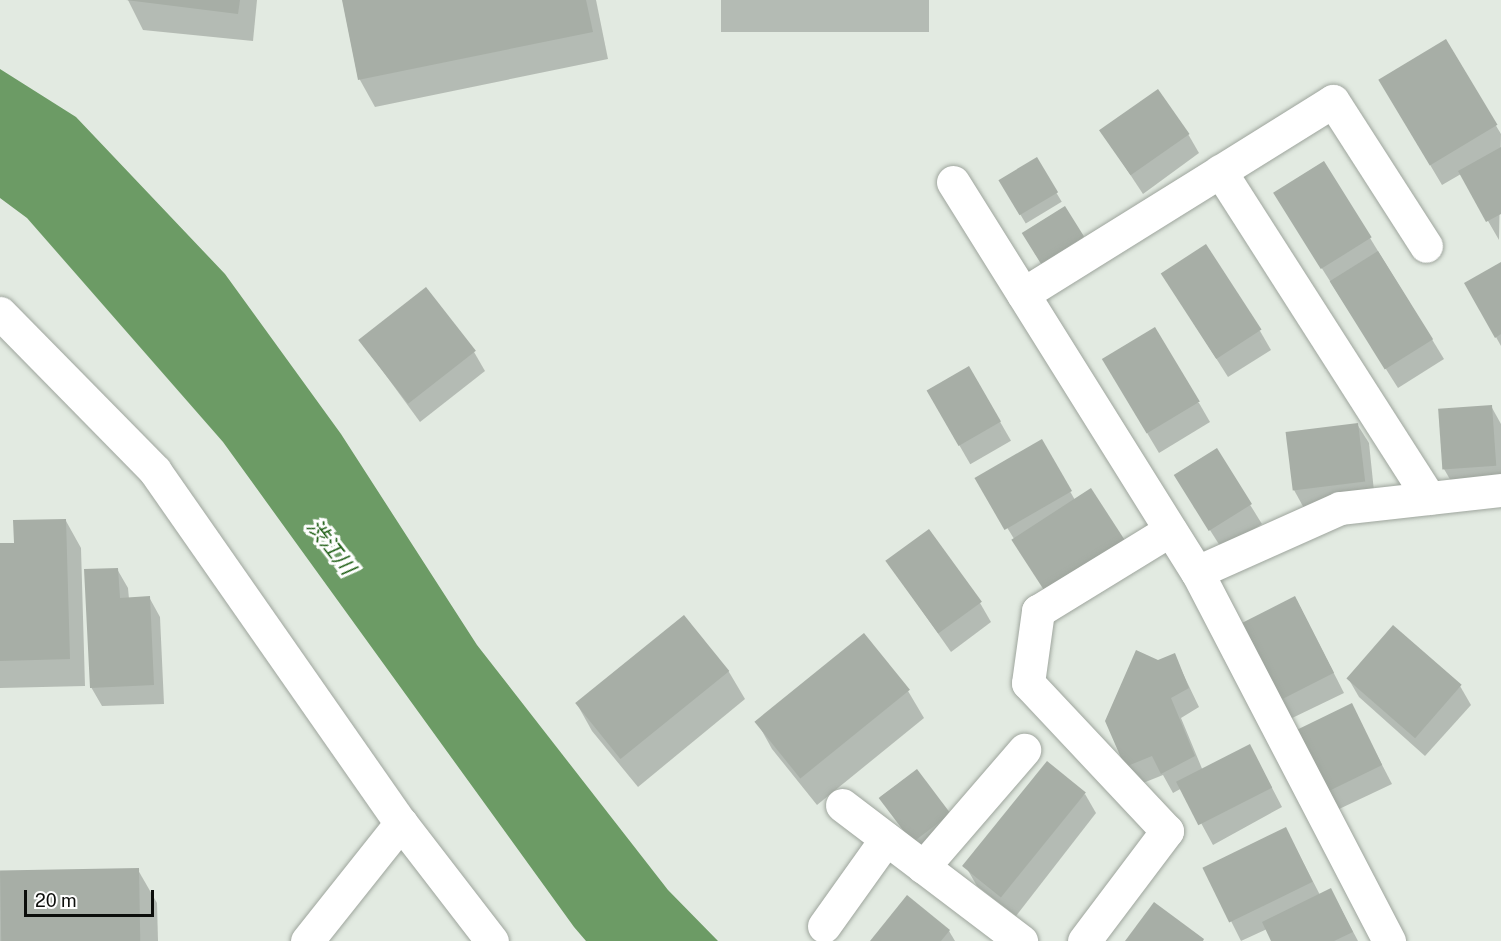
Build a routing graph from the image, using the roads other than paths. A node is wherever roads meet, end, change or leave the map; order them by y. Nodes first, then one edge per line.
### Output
1 (1220, 171) junction
2 (953, 182) dead end
3 (1426, 246) dead end
4 (1023, 294) junction
5 (0, 313) edge
6 (1501, 490) edge
7 (1429, 498) junction
8 (1170, 530) junction
9 (1197, 572) junction
10 (1024, 750) dead end
11 (842, 805) dead end
12 (401, 823) junction
13 (886, 838) junction
14 (922, 867) junction
15 (824, 926) dead end
16 (307, 941) edge
17 (492, 941) edge
18 (1021, 941) edge
19 (1084, 941) edge
20 (1389, 941) edge

1 - 3 street
1 - 4 street
1 - 7 street
2 - 4 street
4 - 8 street
5 - 12 street
6 - 7 street
7 - 9 street
8 - 9 street
8 - 19 street
9 - 20 street
10 - 14 street
11 - 13 street
12 - 16 street
12 - 17 street
13 - 14 street
13 - 15 street
14 - 18 street

